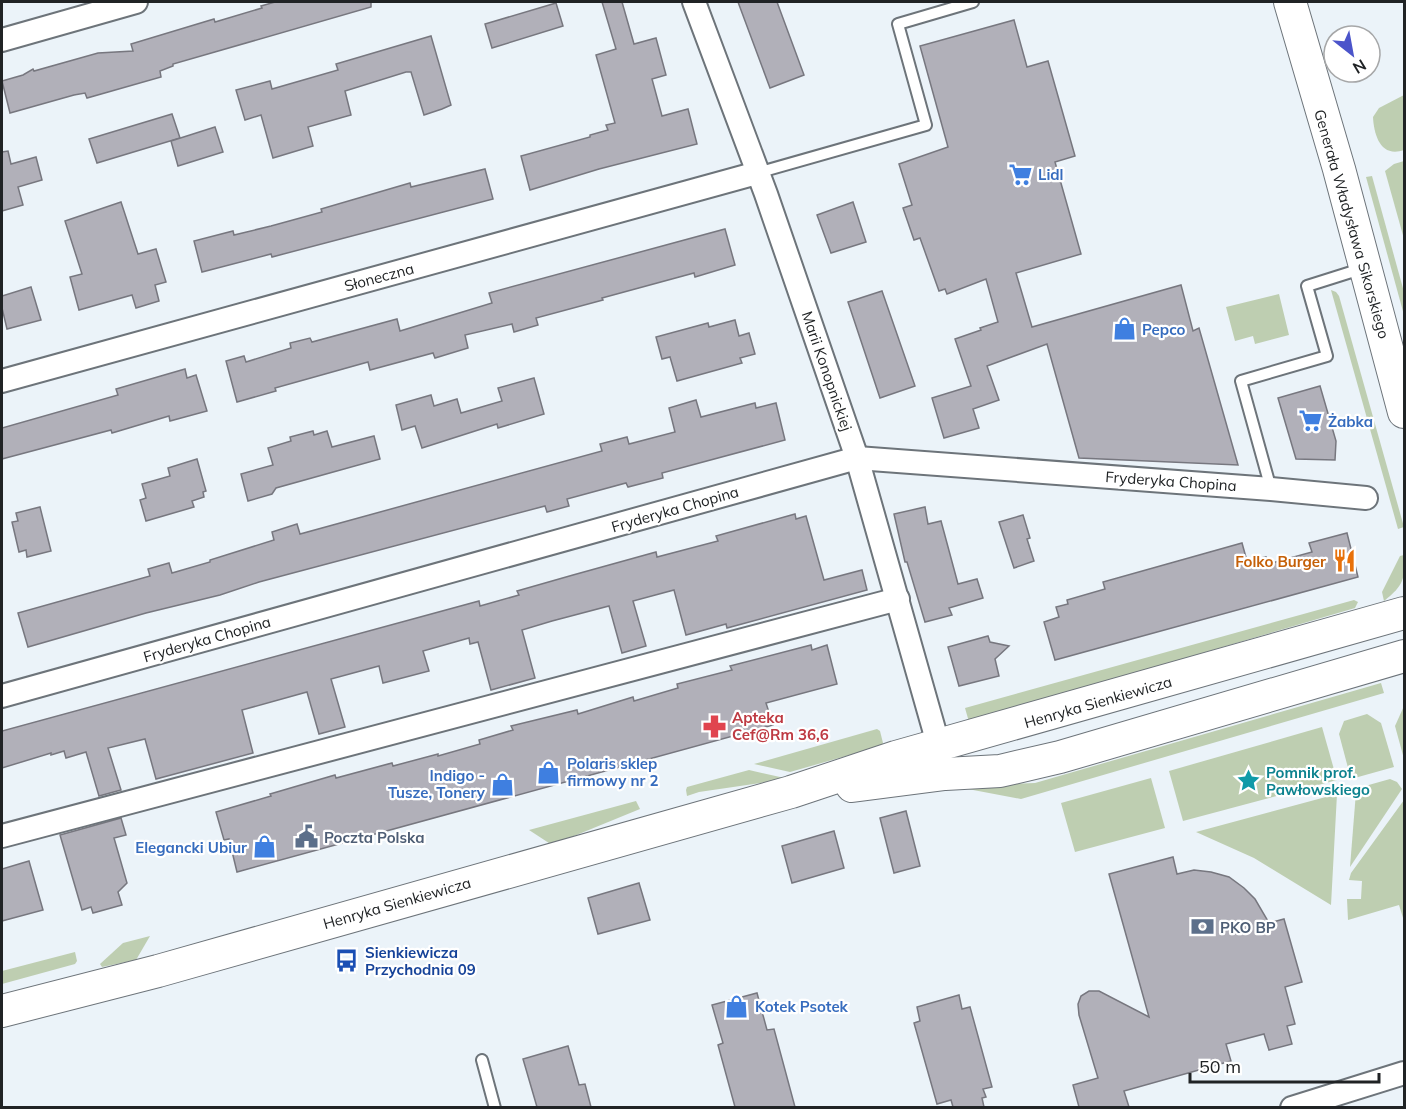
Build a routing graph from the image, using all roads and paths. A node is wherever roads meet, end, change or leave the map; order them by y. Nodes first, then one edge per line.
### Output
1 (136, 2) edge
2 (694, 2) edge
3 (973, 2) edge
4 (1290, 2) edge
5 (2, 40) edge
6 (757, 173) junction
7 (1365, 268) junction
8 (2, 381) edge
9 (1404, 412) edge
10 (857, 458) junction
11 (1271, 489) junction
12 (1366, 498) dead end
13 (898, 599) junction
14 (1404, 613) edge
15 (1404, 656) edge
16 (2, 696) edge
17 (939, 747) junction
18 (791, 792) junction
19 (2, 836) edge
20 (2, 1011) edge
21 (482, 1060) dead end
22 (1404, 1073) edge
23 (495, 1107) edge
24 (1292, 1107) edge

1 - 5 street
2 - 6 street, Marii Konopnickiej
3 - 6 lane
4 - 7 street, Generała Władysława Sikorskiego
6 - 8 street, Słoneczna
6 - 10 street, Marii Konopnickiej
7 - 9 street, Generała Władysława Sikorskiego
7 - 11 lane
10 - 11 street, Fryderyka Chopina
10 - 13 street, Marii Konopnickiej
10 - 16 street, Fryderyka Chopina
11 - 12 street, Fryderyka Chopina
13 - 17 street, Marii Konopnickiej
13 - 19 street
14 - 17 street, Henryka Sienkiewicza
15 - 18 street, Henryka Sienkiewicza
17 - 18 street, Henryka Sienkiewicza
18 - 20 street, Henryka Sienkiewicza
21 - 23 lane
22 - 24 street

